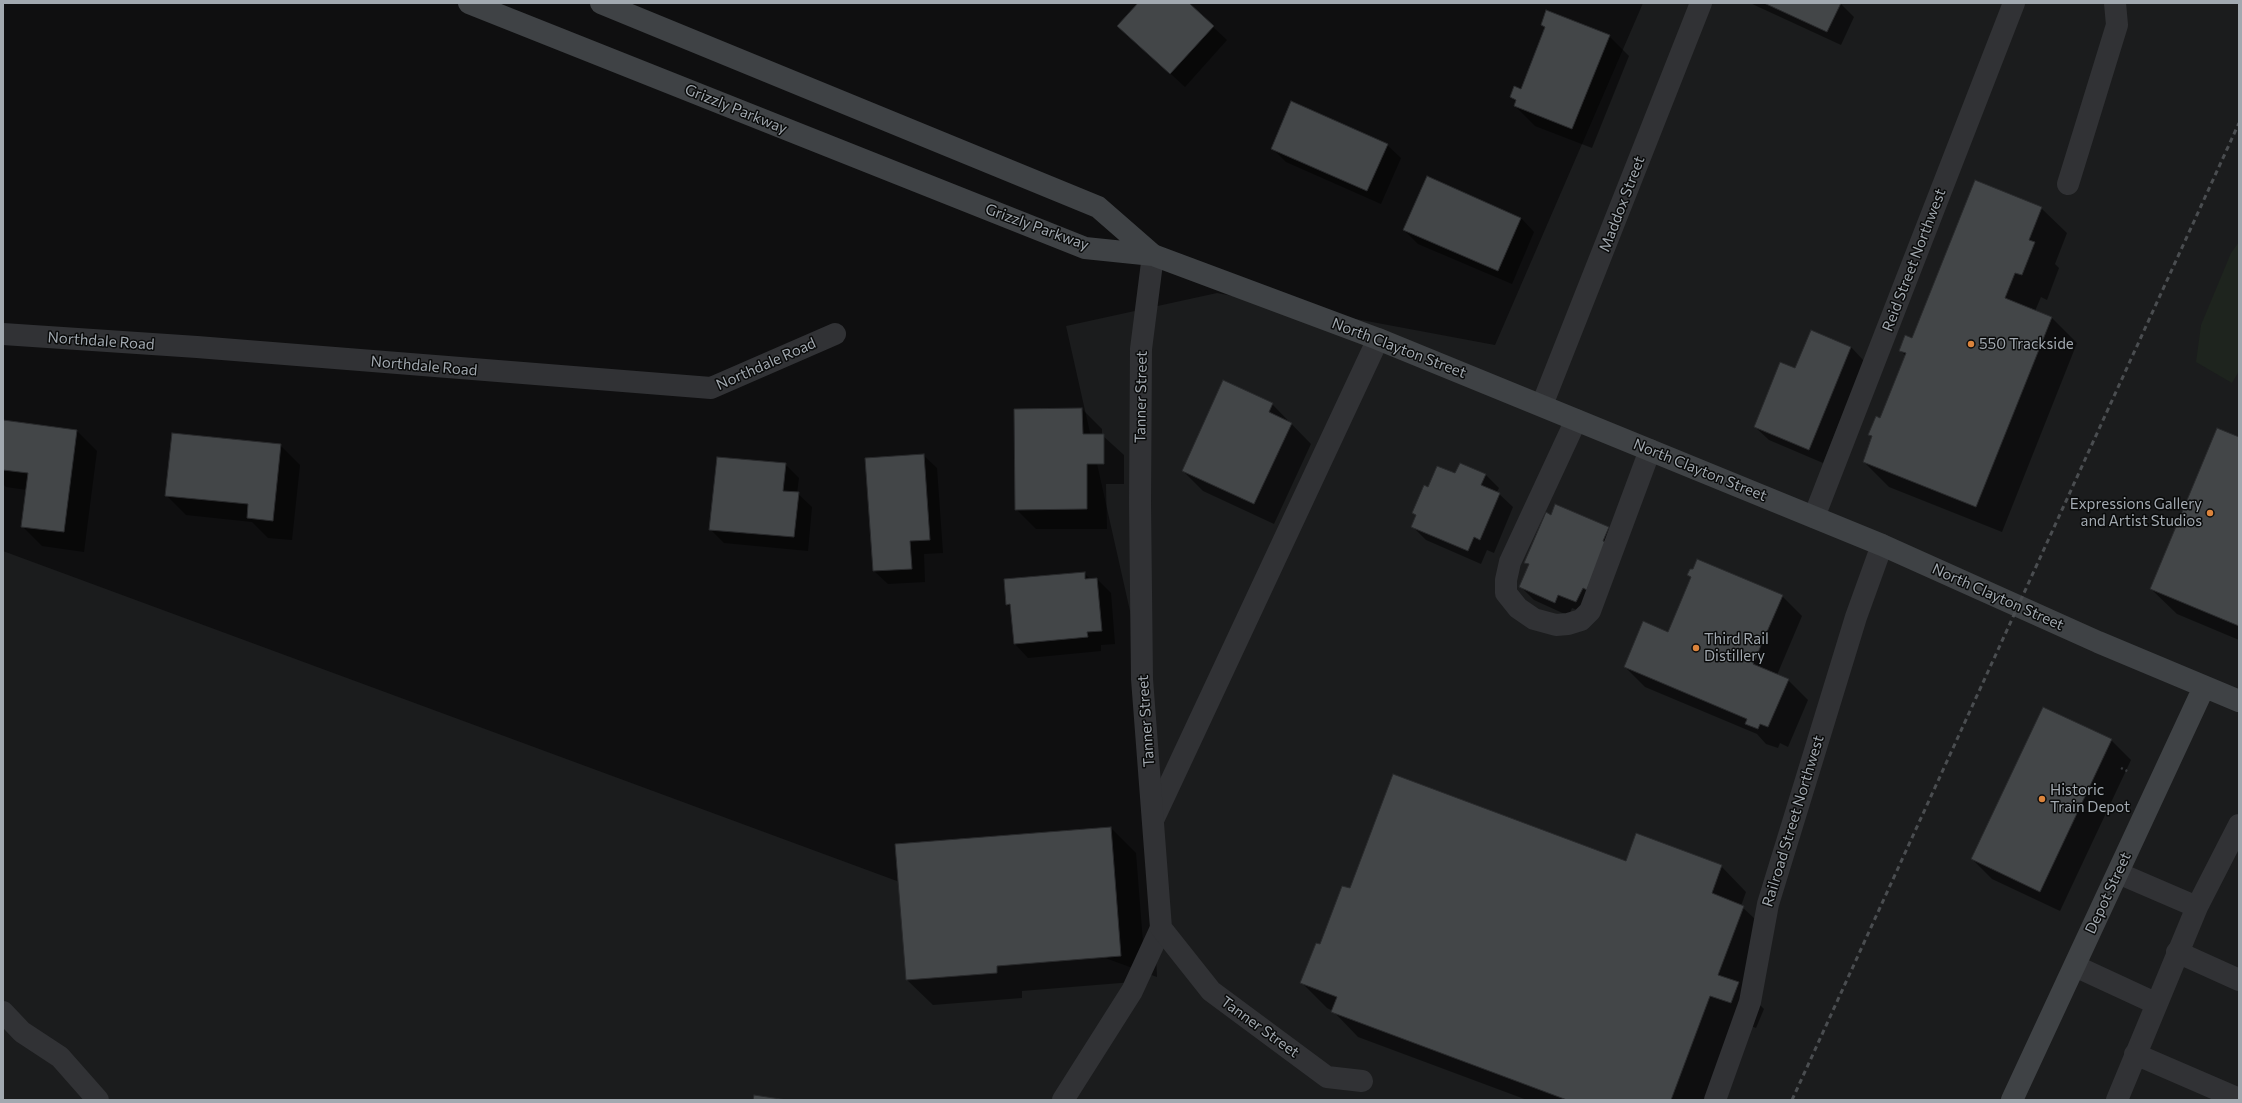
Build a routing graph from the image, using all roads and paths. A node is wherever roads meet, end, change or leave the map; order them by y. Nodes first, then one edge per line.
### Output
1 (469, 3) edge
2 (601, 3) edge
3 (1701, 3) edge
4 (2014, 3) edge
5 (2115, 3) edge
6 (2068, 184) dead end
7 (1153, 255) junction
8 (3, 334) edge
9 (835, 334) dead end
10 (1378, 339) junction
11 (1542, 405) junction
12 (1576, 420) junction
13 (1650, 450) junction
14 (1814, 517) junction
15 (1882, 545) junction
16 (2204, 687) junction
17 (2239, 701) edge
18 (1153, 820) junction
19 (2239, 825) edge
20 (2118, 873) junction
21 (2197, 907) junction
22 (1161, 928) junction
23 (2177, 952) junction
24 (2075, 966) junction
25 (2239, 980) edge
26 (2155, 1003) junction
27 (3, 1012) edge
28 (2135, 1054) junction
29 (1362, 1081) dead end
30 (2239, 1099) edge
31 (98, 1100) edge
32 (1063, 1100) edge
33 (1715, 1100) edge
34 (2012, 1100) edge
35 (2117, 1100) edge

1 - 7 street, Grizzly Parkway
2 - 7 street
3 - 11 street, Maddox Street
4 - 14 street, Reid Street Northwest
5 - 6 street
7 - 10 street, North Clayton Street
7 - 18 street, Tanner Street
8 - 9 street, Northdale Road
10 - 11 street, North Clayton Street
10 - 18 street
11 - 12 street, North Clayton Street
12 - 13 street, North Clayton Street
12 - 13 street
13 - 14 street, North Clayton Street
14 - 15 street, North Clayton Street
15 - 16 street, North Clayton Street
15 - 33 street, Railroad Street Northwest
16 - 17 street, North Clayton Street
16 - 20 street, Depot Street
18 - 22 street, Tanner Street
19 - 21 street
20 - 21 street
20 - 24 street, Depot Street
21 - 23 street
22 - 29 street, Tanner Street
22 - 32 street
23 - 25 street
23 - 26 street
24 - 26 street
24 - 34 street, Depot Street
26 - 28 street
27 - 31 street
28 - 30 street
28 - 35 street

